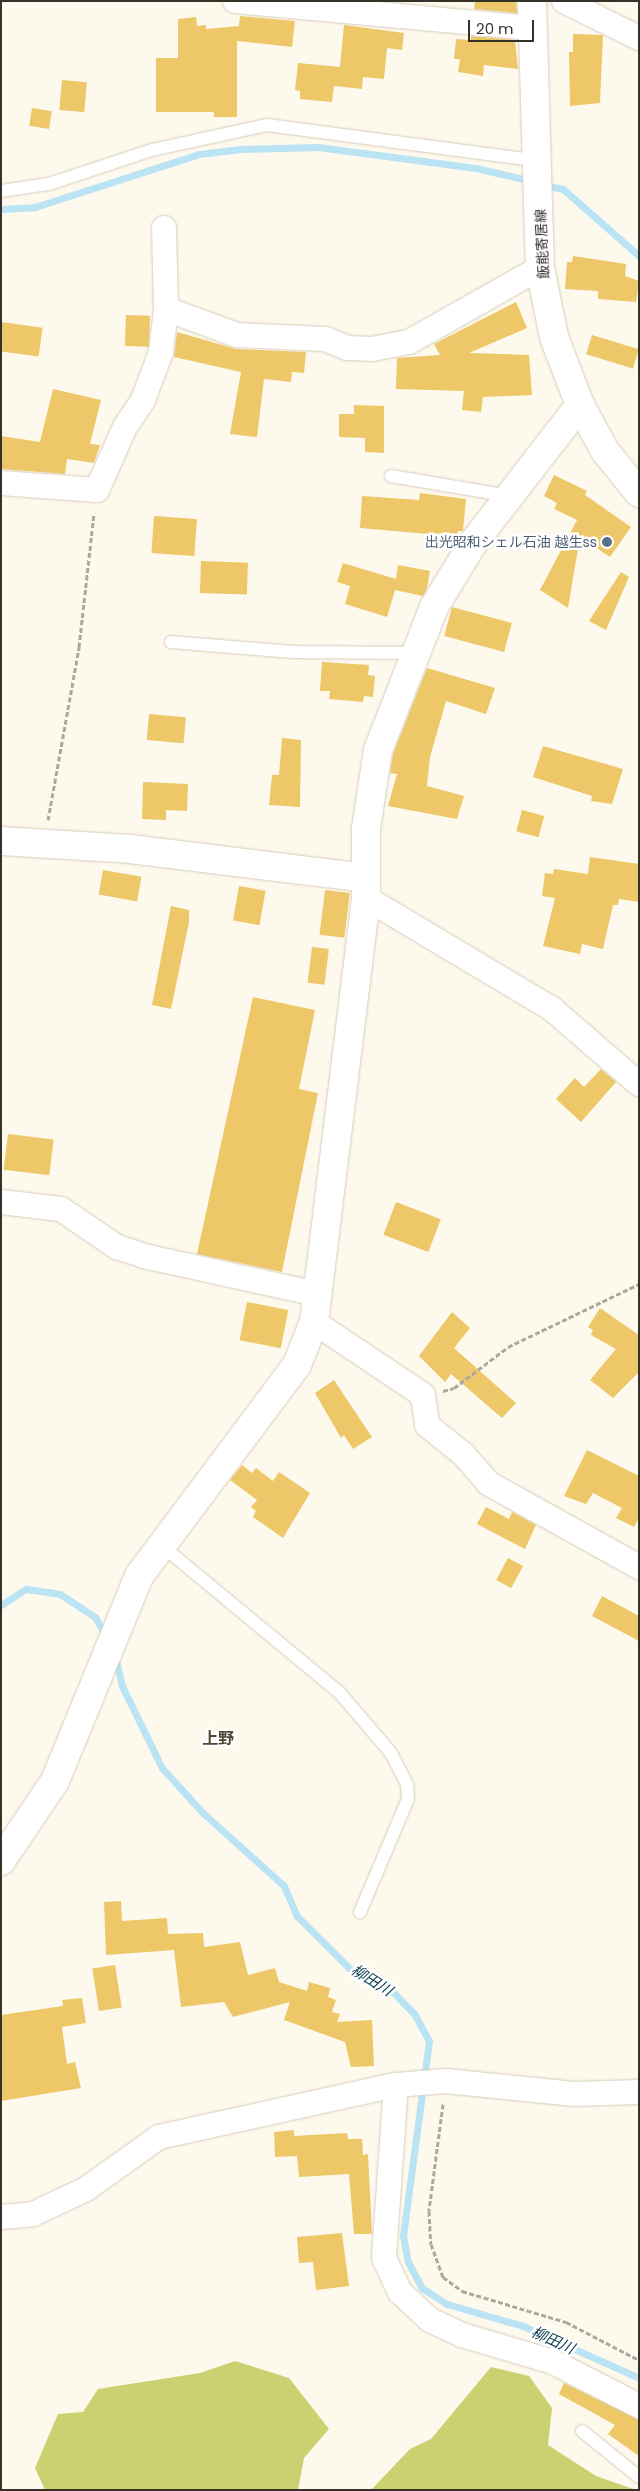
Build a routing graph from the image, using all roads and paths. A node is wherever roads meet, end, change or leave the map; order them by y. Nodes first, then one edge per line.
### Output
1 (235, 1) edge
2 (532, 1) edge
3 (564, 1) edge
4 (278, 4) edge
5 (533, 28) junction
6 (639, 38) edge
7 (539, 174) junction
8 (1, 191) edge
9 (164, 228) dead end
10 (540, 268) junction
11 (166, 309) junction
12 (580, 405) junction
13 (391, 476) dead end
14 (1, 483) edge
15 (97, 490) junction
16 (639, 493) edge
17 (509, 496) junction
18 (171, 642) dead end
19 (414, 653) junction
20 (1, 841) edge
21 (45, 844) junction
22 (365, 888) junction
23 (639, 1084) edge
24 (1, 1202) edge
25 (639, 1284) edge
26 (317, 1294) junction
27 (314, 1322) junction
28 (423, 1395) junction
29 (161, 1545) junction
30 (639, 1567) edge
31 (1, 1861) edge
32 (360, 1912) dead end
33 (446, 2081) junction
34 (396, 2085) junction
35 (639, 2092) edge
36 (1, 2217) edge
37 (639, 2360) edge
38 (639, 2406) edge
39 (582, 2431) dead end
40 (639, 2477) edge

1 - 4 street
2 - 5 street, 飯能寄居線
3 - 6 street
4 - 5 street
5 - 7 street, 飯能寄居線
7 - 8 lane
7 - 10 street, 飯能寄居線
9 - 11 street
10 - 11 street
10 - 12 street, 飯能寄居線
11 - 15 street
12 - 16 street, 飯能寄居線
12 - 17 street
13 - 17 lane
14 - 15 street
15 - 21 path
17 - 19 street
18 - 19 lane
19 - 22 street
20 - 21 street
21 - 22 street
22 - 23 street
22 - 26 street
24 - 26 street
25 - 28 path
26 - 27 street
27 - 28 street
27 - 29 street
28 - 30 street
29 - 31 street
29 - 32 lane
33 - 34 street
33 - 35 street
33 - 37 path
34 - 36 street
34 - 38 street
39 - 40 lane

